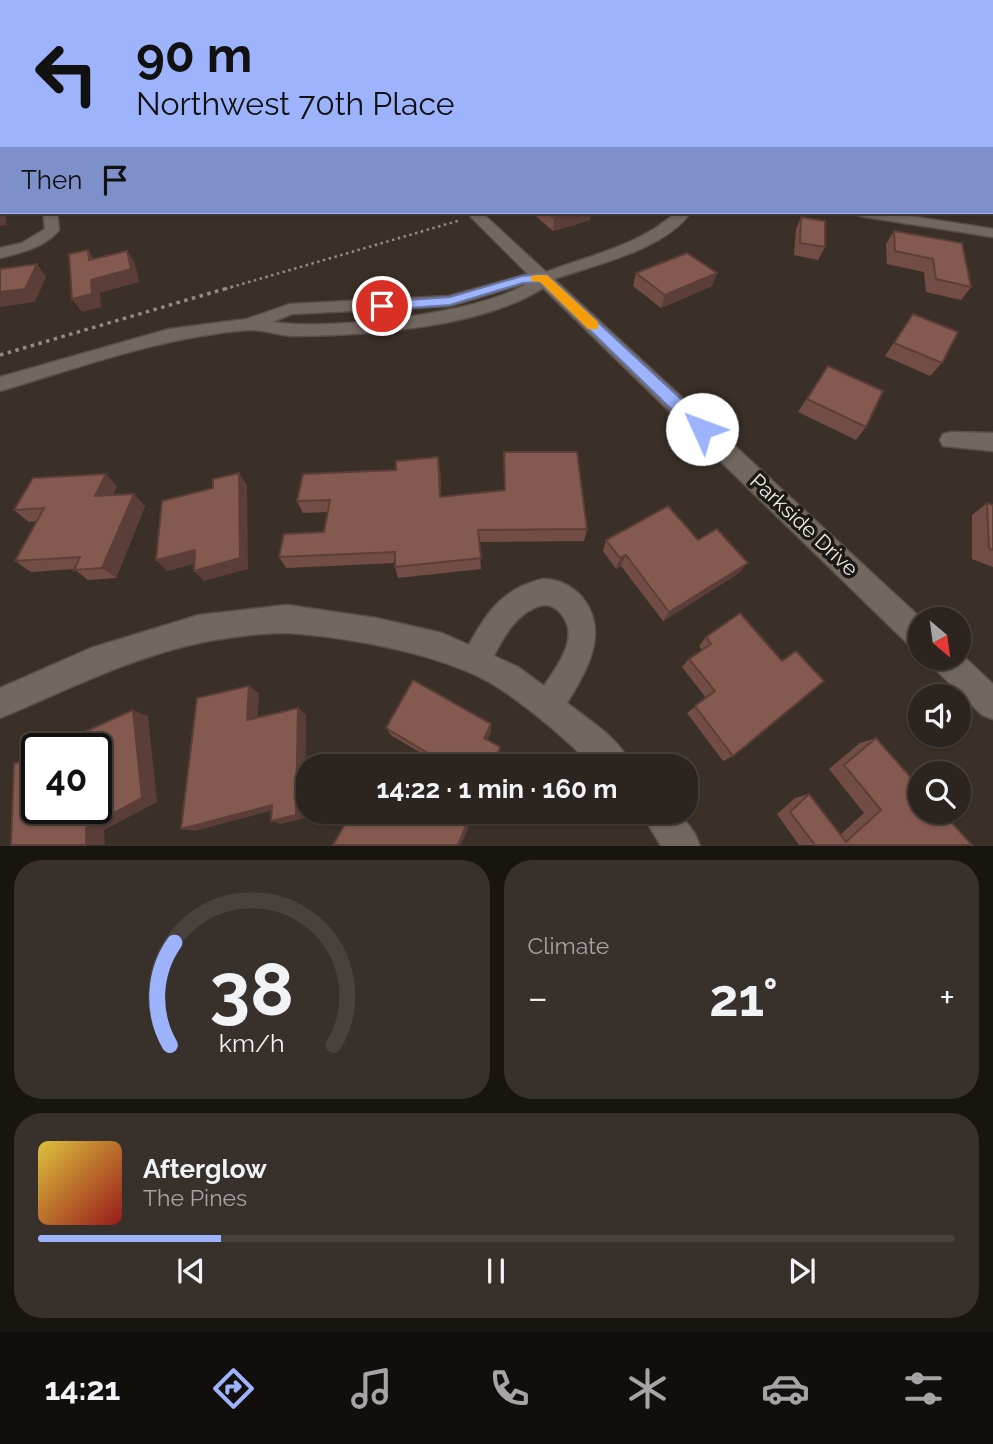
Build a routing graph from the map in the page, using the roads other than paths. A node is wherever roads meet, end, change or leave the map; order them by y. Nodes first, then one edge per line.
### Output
1 (50, 214) edge
2 (682, 214) edge
3 (872, 214) edge
4 (467, 216) edge
5 (993, 233) edge
6 (0, 253) edge
7 (543, 278) junction
8 (318, 308) junction
9 (376, 315) junction
10 (250, 324) junction
11 (313, 329) junction
12 (0, 384) edge
13 (951, 440) dead end
14 (993, 442) edge
15 (908, 625) edge
16 (475, 662) junction
17 (957, 670) edge
18 (0, 702) edge
19 (993, 704) edge
20 (548, 707) junction
21 (603, 754) edge
22 (667, 824) edge
23 (683, 845) edge

1 - 6 street
2 - 7 street
3 - 5 street
4 - 7 street, Parkside Drive
7 - 9 street
7 - 15 street, Parkside Drive
8 - 9 street
8 - 10 street
8 - 11 street
9 - 11 street
10 - 11 street
10 - 12 street
13 - 14 street
16 - 18 street
16 - 20 street
16 - 20 street
17 - 19 street
20 - 21 street
22 - 23 street

